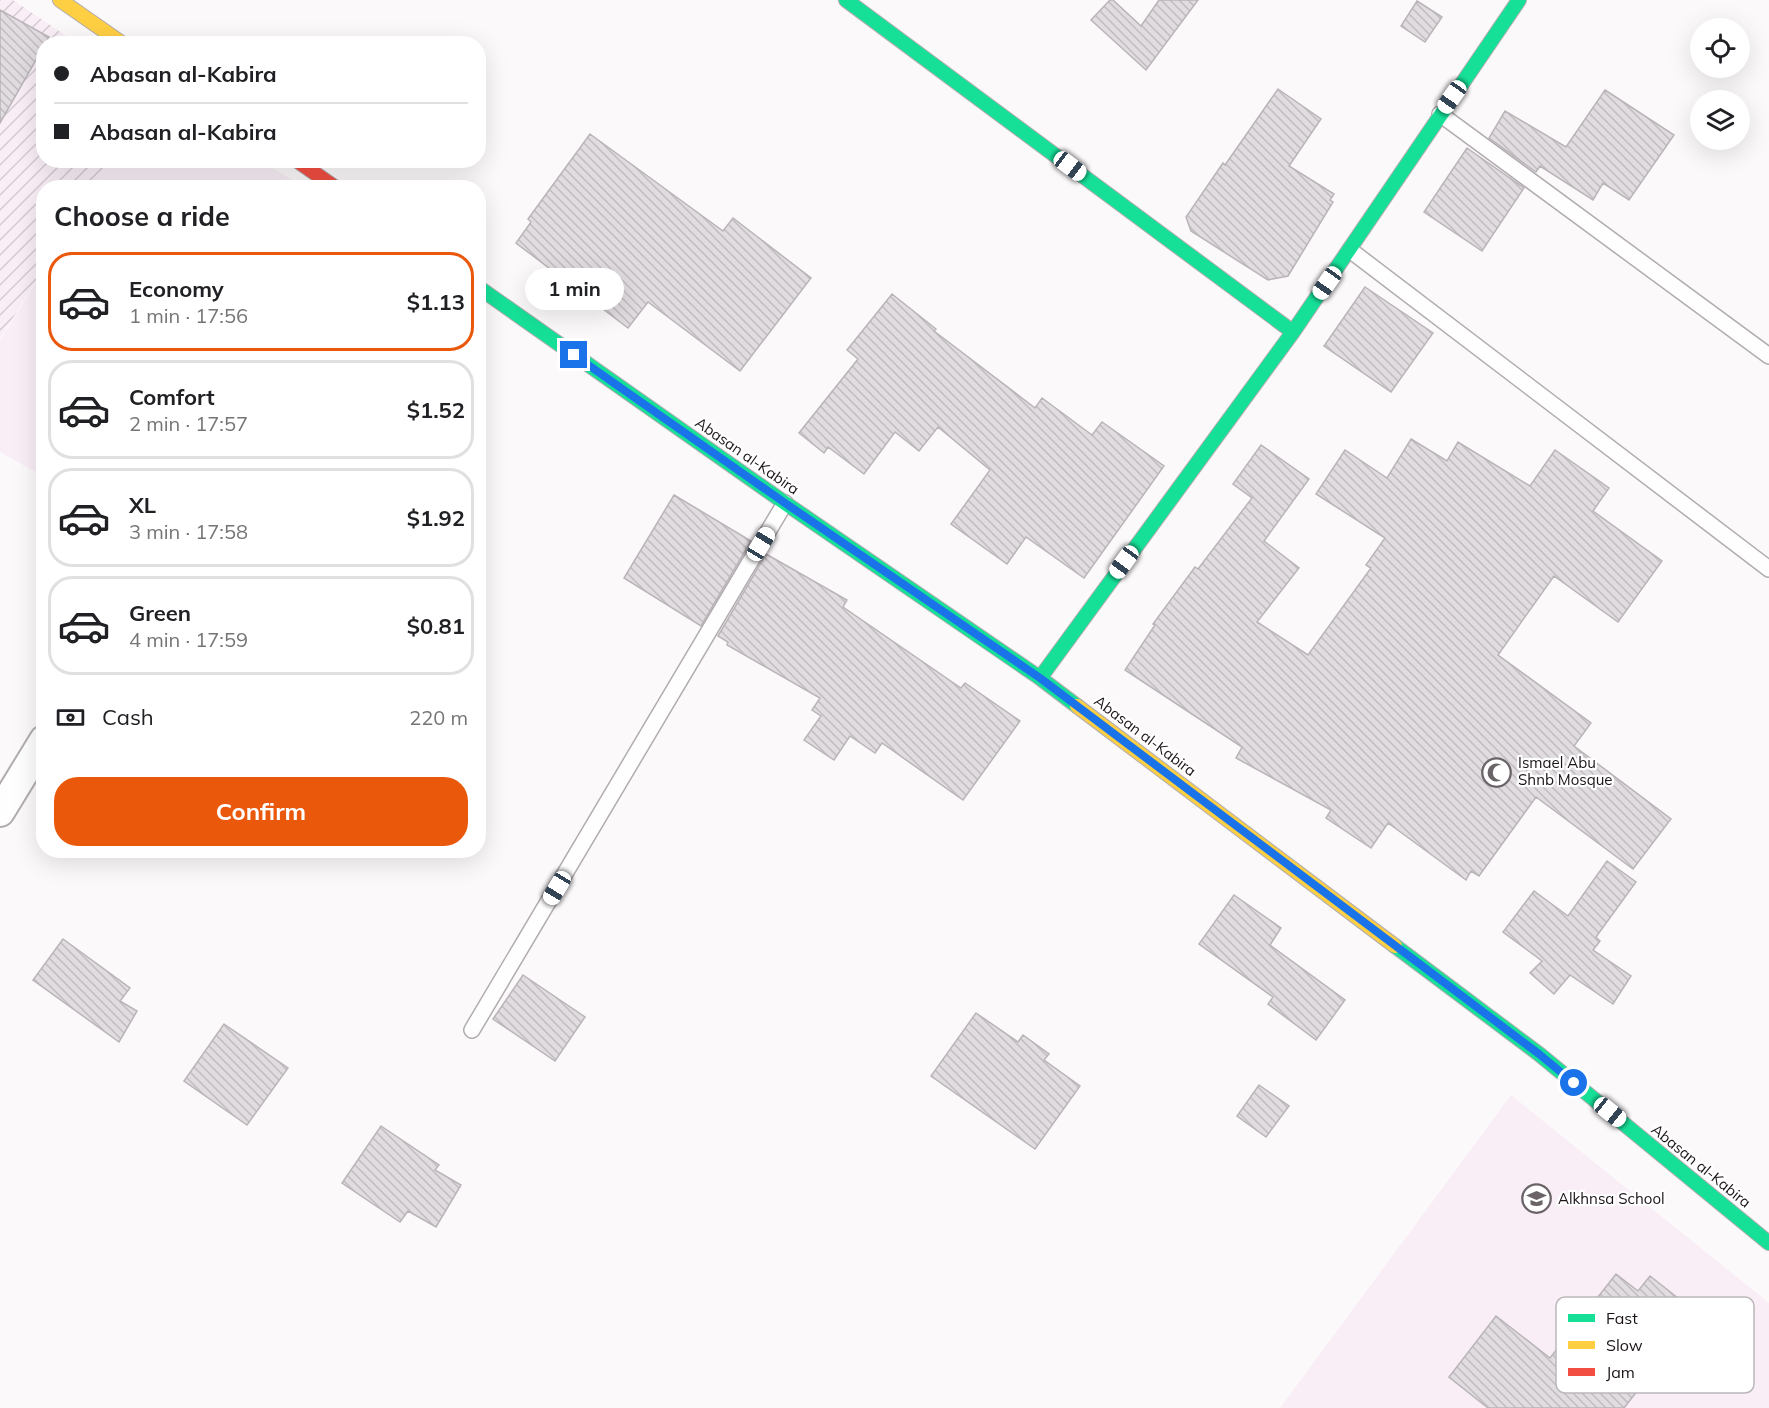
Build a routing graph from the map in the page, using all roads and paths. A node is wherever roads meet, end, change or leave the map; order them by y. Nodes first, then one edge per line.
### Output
1 (60, 0) edge
2 (846, 0) edge
3 (1510, 3) edge
4 (112, 36) edge
5 (1440, 114) junction
6 (307, 168) edge
7 (325, 180) edge
8 (1350, 250) junction
9 (486, 293) edge
10 (1293, 332) junction
11 (1769, 356) edge
12 (785, 503) junction
13 (1769, 569) edge
14 (1040, 678) junction
15 (36, 753) edge
16 (0, 812) edge
17 (472, 1030) dead end
18 (1769, 1243) edge

1 - 4 main road
2 - 10 main road
3 - 5 main road
5 - 8 main road
5 - 11 lane
6 - 7 main road
8 - 10 main road
8 - 13 lane
9 - 12 main road, Abasan al-Kabira
10 - 14 main road
12 - 14 main road, Abasan al-Kabira
12 - 17 lane
14 - 18 main road, Abasan al-Kabira
15 - 16 street

